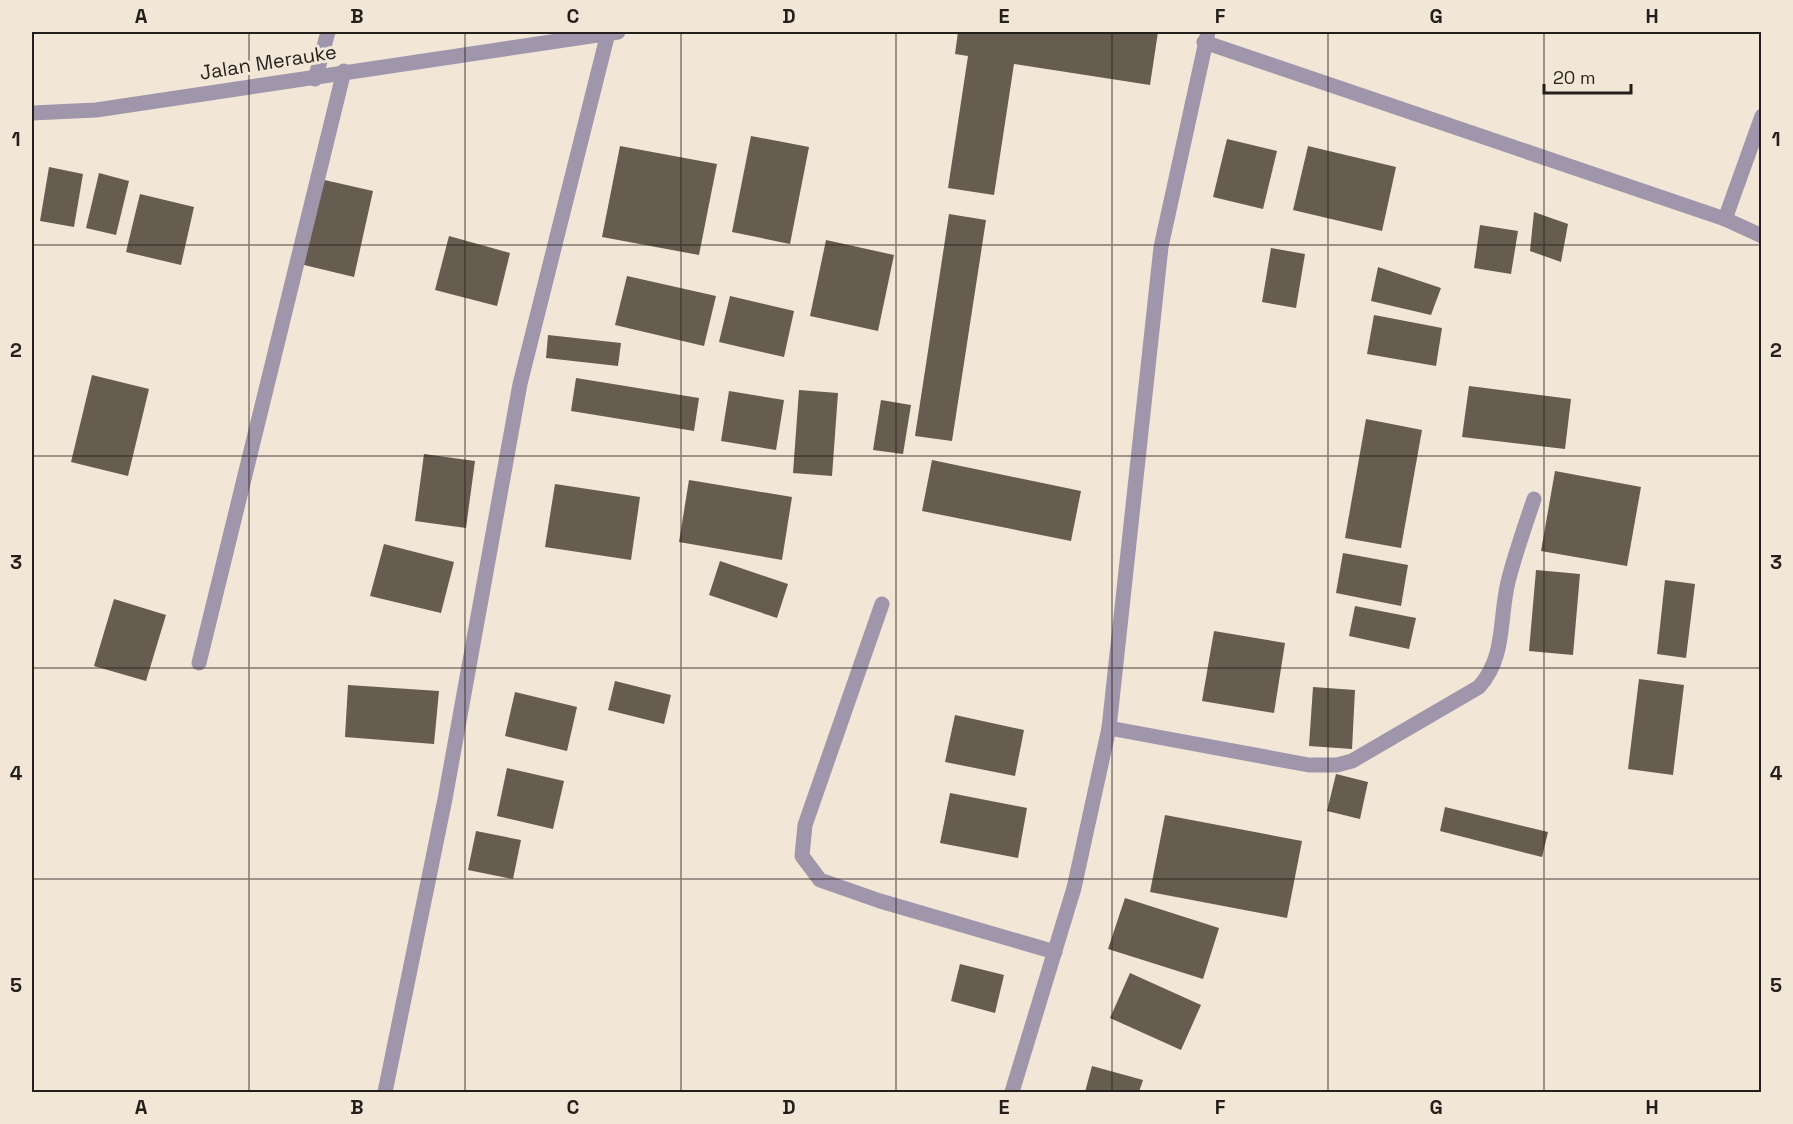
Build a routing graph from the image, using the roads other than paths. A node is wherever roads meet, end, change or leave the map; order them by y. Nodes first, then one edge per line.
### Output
1 (328, 32) edge
2 (613, 32) edge
3 (1206, 37) edge
4 (344, 71) junction
5 (315, 79) junction
6 (32, 113) edge
7 (1761, 116) edge
8 (1725, 219) junction
9 (1761, 236) edge
10 (1534, 498) dead end
11 (882, 604) dead end
12 (199, 663) dead end
13 (1109, 728) junction
14 (1055, 952) junction
15 (385, 1092) edge
16 (1012, 1092) edge

1 - 5 street
2 - 4 street, Jalan Merauke
2 - 15 street
3 - 8 street
3 - 13 street
4 - 5 street, Jalan Merauke
4 - 12 street
5 - 6 street, Jalan Merauke
7 - 8 street
8 - 9 street
10 - 13 street
11 - 14 street
13 - 14 street
14 - 16 street

